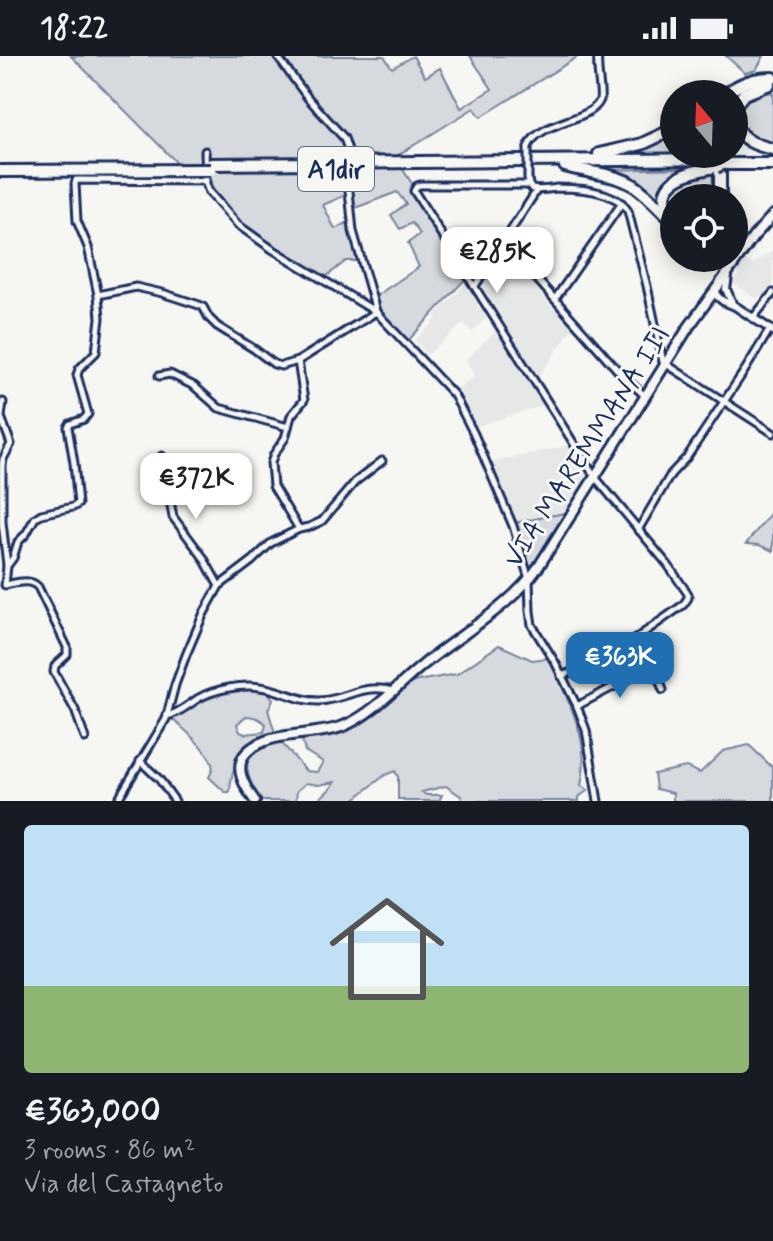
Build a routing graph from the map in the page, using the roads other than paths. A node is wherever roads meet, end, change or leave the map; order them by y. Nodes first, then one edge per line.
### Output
1 (277, 56) edge
2 (598, 56) edge
3 (772, 82) edge
4 (748, 83) edge
5 (748, 92) edge
6 (660, 135) edge
7 (748, 141) edge
8 (773, 149) edge
9 (205, 151) dead end
10 (748, 161) edge
11 (773, 161) edge
12 (660, 162) edge
13 (567, 163) junction
14 (0, 165) edge
15 (700, 168) edge
16 (207, 170) junction
17 (0, 171) edge
18 (671, 184) edge
19 (529, 185) junction
20 (537, 190) junction
21 (622, 203) junction
22 (660, 207) edge
23 (773, 215) edge
24 (504, 242) junction
25 (748, 244) edge
26 (728, 272) edge
27 (729, 272) edge
28 (475, 286) junction
29 (715, 291) junction
30 (773, 293) edge
31 (98, 295) junction
32 (725, 298) junction
33 (555, 299) junction
34 (701, 309) junction
35 (376, 312) junction
36 (753, 318) junction
37 (771, 330) edge
38 (298, 361) junction
39 (665, 365) junction
40 (159, 376) dead end
41 (645, 396) junction
42 (724, 401) junction
43 (3, 402) dead end
44 (288, 427) junction
45 (773, 433) edge
46 (162, 456) dead end
47 (382, 461) dead end
48 (595, 477) junction
49 (299, 529) junction
50 (638, 530) junction
51 (7, 566) junction
52 (529, 579) junction
53 (2, 585) edge
54 (219, 586) junction
55 (561, 676) junction
56 (663, 690) dead end
57 (393, 691) junction
58 (577, 706) junction
59 (167, 717) junction
60 (85, 738) dead end
61 (140, 761) junction
62 (117, 801) edge
63 (175, 801) edge
64 (255, 801) edge
65 (598, 801) edge

1 - 35 street, bridge
2 - 19 street, bridge
3 - 4 highway
3 - 5 highway
6 - 13 highway
7 - 8 highway
9 - 16 street
10 - 11 highway, A1dir
12 - 13 highway, A1dir
13 - 16 highway, A1dir
13 - 22 highway
14 - 16 highway, A1dir
15 - 18 highway
16 - 17 highway, A1dir
16 - 31 street
16 - 35 street
19 - 20 street
19 - 28 street
20 - 21 street
20 - 24 street
21 - 33 street
21 - 39 street
23 - 25 main road, VIA MAREMMANA III
24 - 28 street
24 - 33 street
26 - 29 main road, VIA MAREMMANA III
27 - 32 street
28 - 48 street
29 - 32 street
29 - 34 main road, VIA MAREMMANA III
30 - 36 street
31 - 38 street
31 - 51 street
32 - 34 street
32 - 36 street
33 - 41 street
34 - 39 main road, VIA MAREMMANA III
35 - 38 street
35 - 52 street
36 - 37 street
37 - 42 street
38 - 44 street
39 - 41 main road, VIA MAREMMANA III
39 - 42 street
40 - 44 street
41 - 48 main road, VIA MAREMMANA III
42 - 45 street
42 - 50 street
43 - 51 street
44 - 49 street
46 - 54 street
47 - 49 street
48 - 50 street
48 - 52 main road, VIA MAREMMANA III
49 - 54 street
50 - 55 street
51 - 53 street
52 - 55 street
52 - 57 main road, VIA MAREMMANA III
53 - 60 street
54 - 59 street
55 - 58 street
56 - 58 street
57 - 59 street
57 - 64 main road, VIA MAREMMANA III
58 - 65 street
59 - 61 street
61 - 62 street
61 - 63 street

